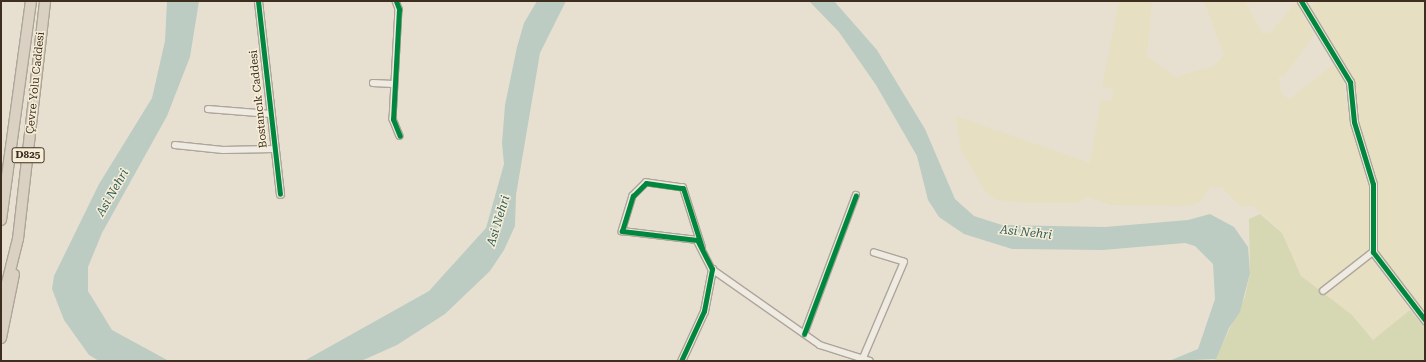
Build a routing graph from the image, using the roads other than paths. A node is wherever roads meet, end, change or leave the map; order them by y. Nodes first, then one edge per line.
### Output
1 (32, 1) edge
2 (45, 1) edge
3 (258, 1) edge
4 (396, 1) edge
5 (1301, 1) edge
6 (373, 83) dead end
7 (393, 84) junction
8 (208, 109) dead end
9 (270, 114) junction
10 (400, 136) dead end
11 (175, 145) dead end
12 (274, 149) junction
13 (280, 194) dead end
14 (856, 195) dead end
15 (1, 220) edge
16 (18, 239) junction
17 (702, 248) junction
18 (1373, 252) junction
19 (874, 254) dead end
20 (712, 269) junction
21 (1323, 290) dead end
22 (1, 307) edge
23 (1425, 320) edge
24 (804, 334) junction
25 (1, 338) edge
26 (863, 358) junction
27 (681, 361) edge
28 (870, 361) edge

1 - 15 highway, Çevre Yolu Caddesi / D825
2 - 16 highway, Çevre Yolu Caddesi / D825
3 - 9 street, Bostancık Caddesi
4 - 7 street
5 - 18 street
6 - 7 street
7 - 10 street
8 - 9 street
9 - 12 street, Bostancık Caddesi
11 - 12 street
12 - 13 street, Bostancık Caddesi
14 - 24 street
16 - 22 highway, Çevre Yolu Caddesi / D825
16 - 25 highway
17 - 17 street
17 - 20 street
18 - 21 street
18 - 23 street
19 - 26 street
20 - 24 street
20 - 27 street
24 - 26 street
26 - 28 street

